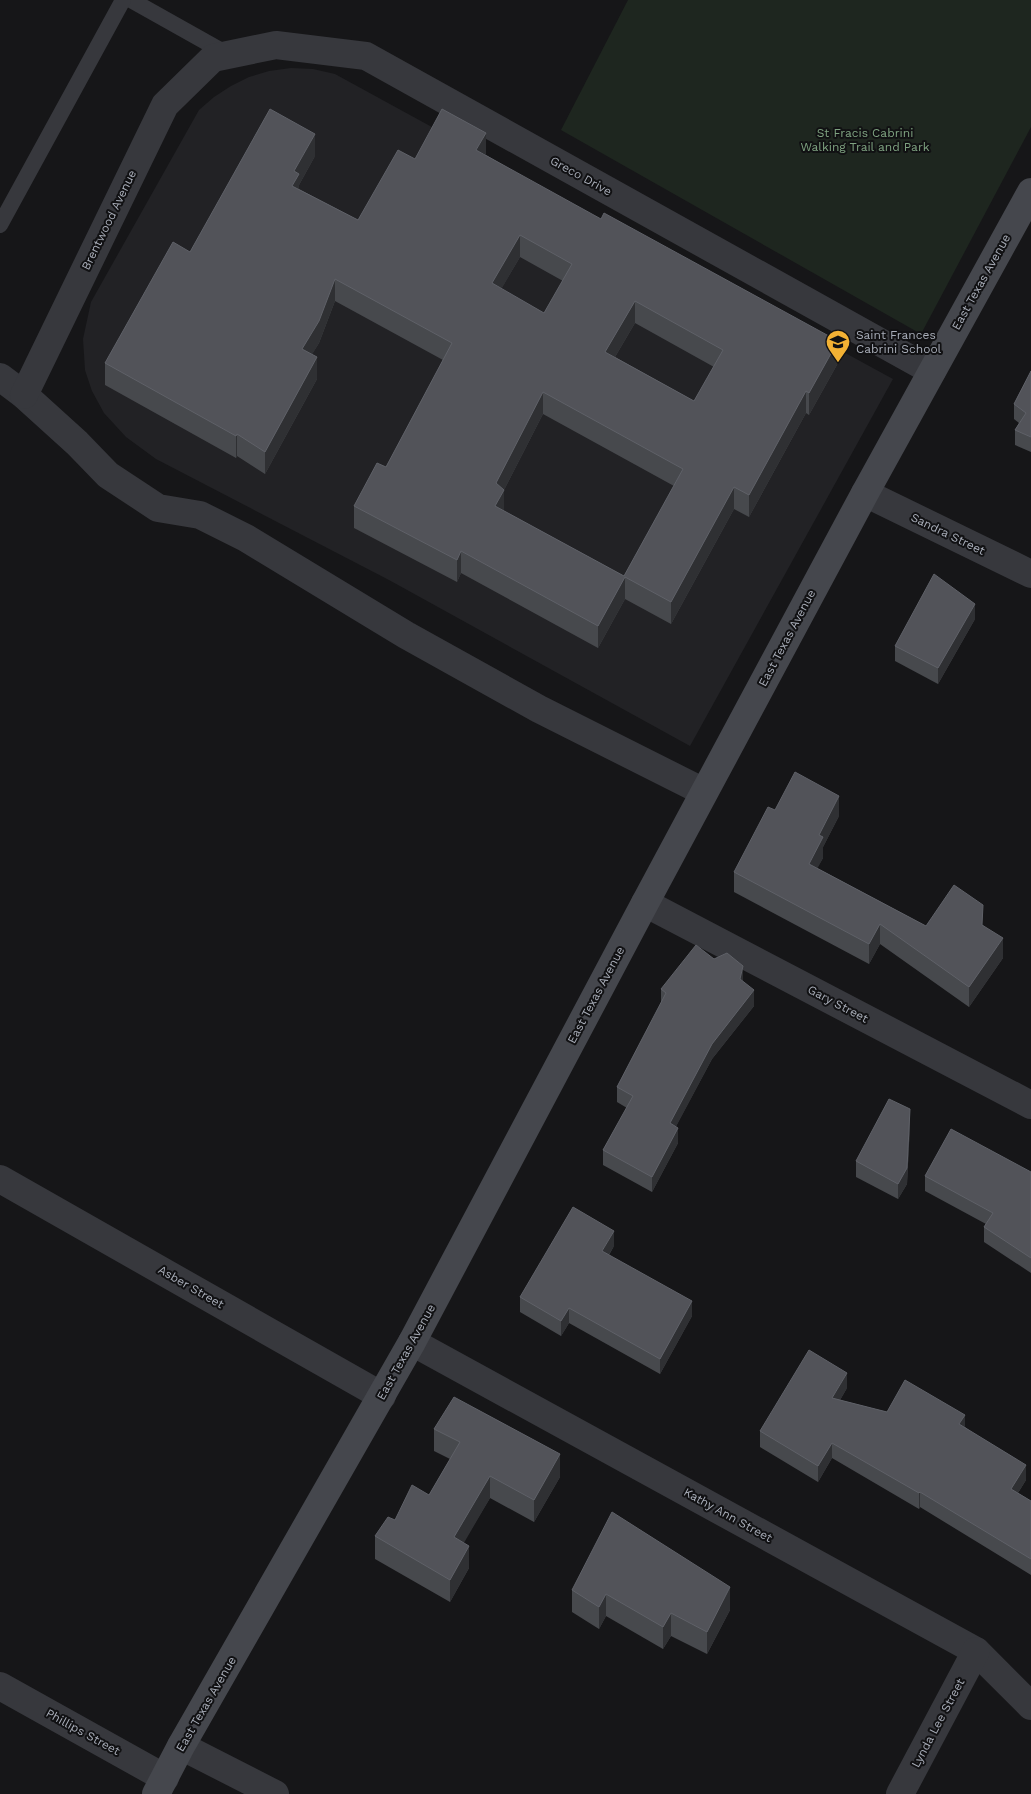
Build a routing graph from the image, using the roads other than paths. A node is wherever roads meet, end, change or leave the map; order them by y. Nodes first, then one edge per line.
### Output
1 (123, 0) edge
2 (131, 0) edge
3 (221, 56) junction
4 (1031, 192) edge
5 (0, 225) edge
6 (932, 371) junction
7 (0, 378) edge
8 (24, 395) junction
9 (865, 493) junction
10 (1031, 574) edge
11 (704, 792) junction
12 (644, 903) junction
13 (1031, 1105) edge
14 (0, 1179) edge
15 (412, 1342) junction
16 (382, 1396) junction
17 (976, 1651) junction
18 (0, 1686) edge
19 (1031, 1706) edge
20 (182, 1746) junction
21 (161, 1786) edge
22 (275, 1794) edge
23 (900, 1794) edge

1 - 5 lane
2 - 3 lane
3 - 6 street, Greco Drive
3 - 8 street, Brentwood Avenue
4 - 6 street, East Texas Avenue
6 - 9 street, East Texas Avenue
7 - 8 street
8 - 11 street
9 - 10 street, Sandra Street
9 - 11 street, East Texas Avenue
11 - 12 street, East Texas Avenue
12 - 13 street, Gary Street
12 - 15 street, East Texas Avenue
14 - 16 street, Asber Street
15 - 16 street, East Texas Avenue
15 - 17 street, Kathy Ann Street
16 - 20 street, East Texas Avenue
17 - 19 street, Kathy Ann Street
17 - 23 street, Lynda Lee Street
18 - 21 street, Phillips Street
20 - 21 street, East Texas Avenue
20 - 22 street

